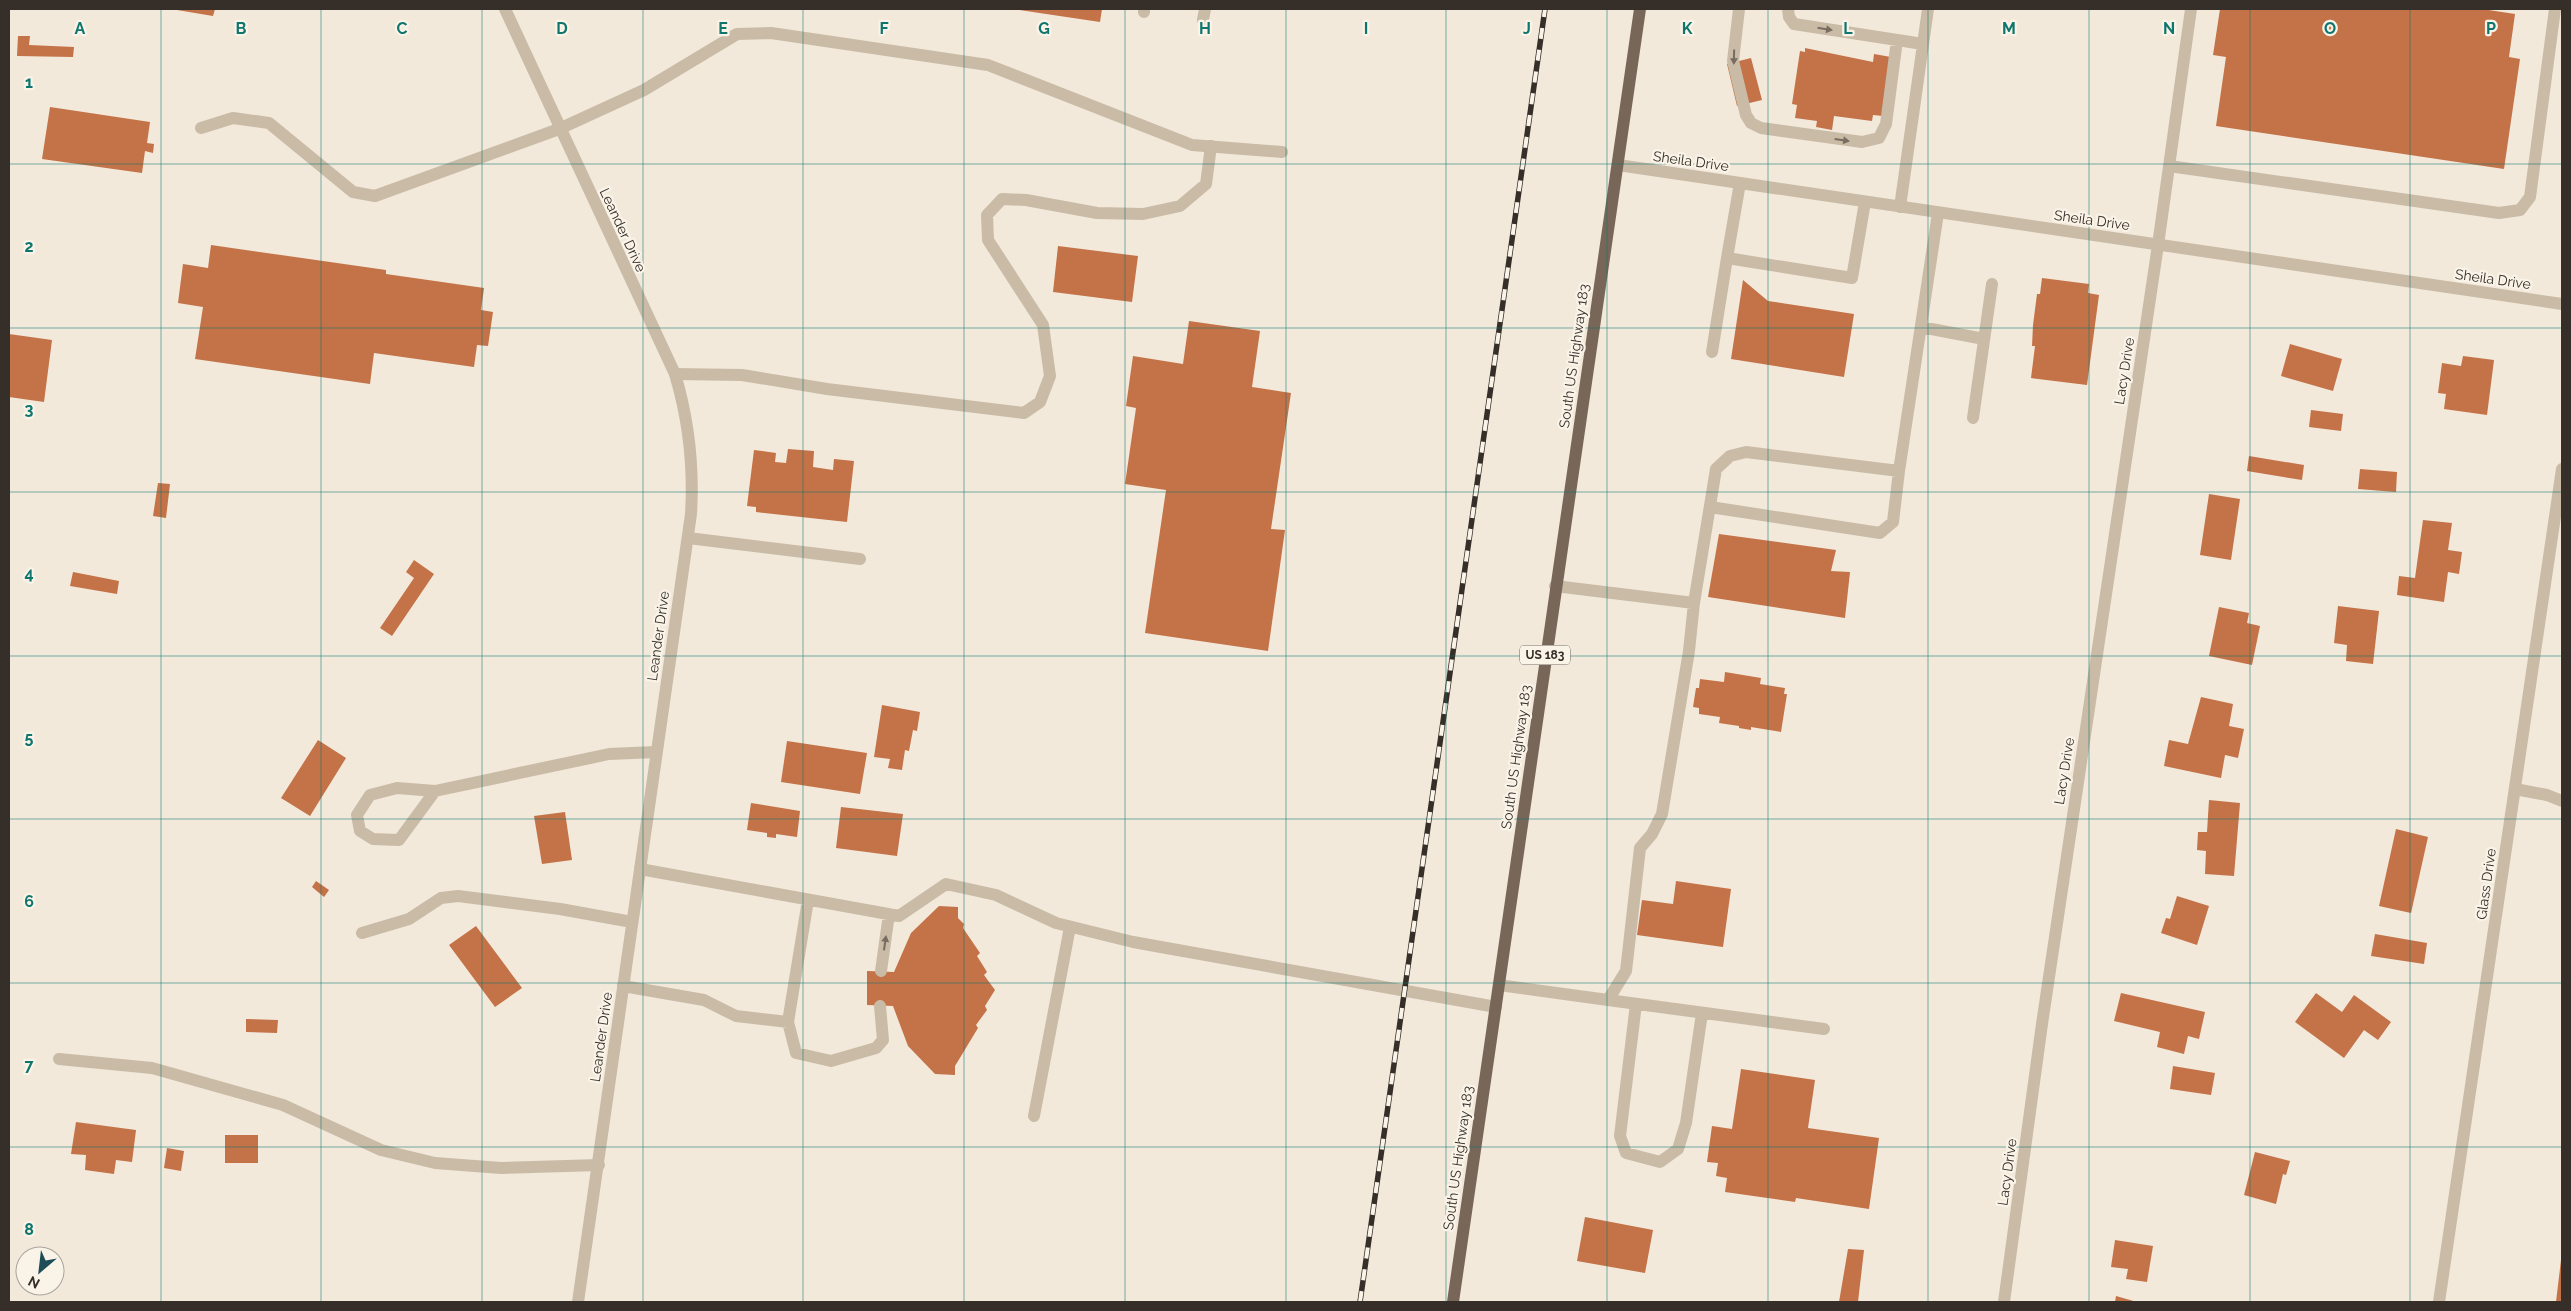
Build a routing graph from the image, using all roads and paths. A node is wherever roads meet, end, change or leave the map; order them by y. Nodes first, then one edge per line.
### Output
1 (505, 9) edge
2 (1640, 9) edge
3 (1739, 9) edge
4 (1788, 9) edge
5 (1928, 9) edge
6 (2191, 9) edge
7 (2555, 9) edge
8 (1897, 40) junction
9 (1923, 44) junction
10 (201, 128) dead end
11 (560, 129) junction
12 (1210, 146) junction
13 (1282, 152) dead end
14 (1618, 165) junction
15 (2169, 166) junction
16 (1740, 183) junction
17 (1865, 202) junction
18 (1900, 207) junction
19 (1938, 212) junction
20 (2158, 245) junction
21 (1727, 258) junction
22 (1992, 284) dead end
23 (2562, 304) edge
24 (1921, 327) junction
25 (1984, 339) junction
26 (1712, 352) dead end
27 (675, 374) junction
28 (1973, 418) dead end
29 (2562, 469) edge
30 (1899, 472) junction
31 (1710, 506) junction
32 (688, 538) junction
33 (860, 560) dead end
34 (1555, 586) junction
35 (1694, 603) junction
36 (656, 752) junction
37 (2515, 789) junction
38 (435, 791) junction
39 (2562, 801) edge
40 (640, 870) junction
41 (808, 900) junction
42 (889, 914) junction
43 (632, 922) junction
44 (1070, 927) junction
45 (362, 933) dead end
46 (881, 972) dead end
47 (1499, 985) junction
48 (623, 986) junction
49 (1608, 1000) junction
50 (1636, 1004) junction
51 (880, 1006) dead end
52 (1496, 1007) junction
53 (1702, 1013) junction
54 (788, 1022) junction
55 (1824, 1029) dead end
56 (59, 1059) dead end
57 (1034, 1116) dead end
58 (599, 1165) junction
59 (578, 1302) edge
60 (1452, 1302) edge
61 (2004, 1302) edge
62 (2439, 1302) edge

1 - 11 street, Leander Drive
2 - 14 main road, South US Highway 183 / US 183
3 -> 8 street
4 -> 8 street
5 - 9 street
6 - 15 street, Lacy Drive
7 - 15 street
8 - 9 street
9 - 18 street
10 - 11 street
11 - 12 street
11 - 27 street, Leander Drive
12 - 13 street
12 - 27 street
14 - 16 street, Sheila Drive
14 - 34 main road, South US Highway 183 / US 183
15 - 20 street, Lacy Drive
16 - 17 street, Sheila Drive
16 - 21 street
17 - 18 street, Sheila Drive
17 - 21 street
18 - 19 street, Sheila Drive
19 - 20 street, Sheila Drive
19 - 24 street
20 - 23 street, Sheila Drive
20 - 61 street, Lacy Drive
21 - 26 street
22 - 25 street
24 - 25 street
24 - 30 street
25 - 28 street
27 - 32 street, Leander Drive
29 - 37 street, Glass Drive
30 - 31 street
30 - 31 street
31 - 35 street
32 - 33 street
32 - 36 street, Leander Drive
34 - 35 street
34 - 47 main road, South US Highway 183 / US 183
35 - 49 street
36 - 38 street
36 - 40 street, Leander Drive
37 - 39 street
37 - 62 street, Glass Drive
38 - 38 street
40 - 41 street
40 - 43 street, Leander Drive
41 - 42 street
41 - 54 street
42 - 44 street
46 -> 42 street
43 - 45 street
43 - 48 street, Leander Drive
44 - 52 street
44 - 57 street
47 - 49 street
47 - 52 main road, South US Highway 183 / US 183
48 - 54 street
48 - 58 street, Leander Drive
49 - 50 street
50 - 53 street
50 - 53 street
51 - 54 street
52 - 60 main road, South US Highway 183 / US 183
53 - 55 street
56 - 58 street
58 - 59 street, Leander Drive

